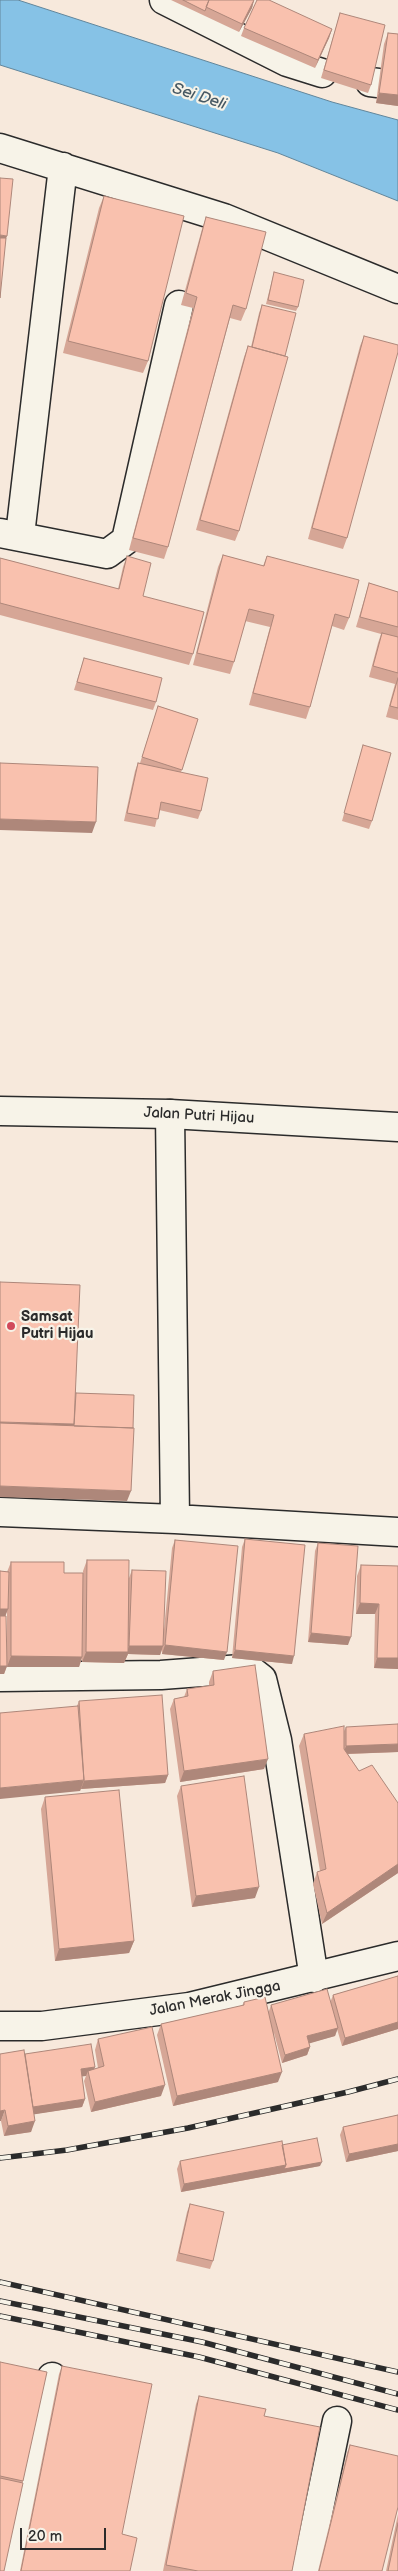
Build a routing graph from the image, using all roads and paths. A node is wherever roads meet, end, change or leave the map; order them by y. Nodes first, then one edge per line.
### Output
1 (164, 0) edge
2 (322, 73) dead end
3 (0, 148) edge
4 (62, 167) junction
5 (398, 289) edge
6 (178, 305) dead end
7 (10, 534) edge
8 (0, 1111) edge
9 (170, 1114) junction
10 (398, 1127) edge
11 (0, 1512) edge
12 (176, 1519) junction
13 (398, 1532) edge
14 (0, 1677) edge
15 (398, 1956) edge
16 (314, 1978) junction
17 (0, 2026) edge
18 (52, 2377) dead end
19 (337, 2422) dead end
20 (11, 2571) edge
21 (306, 2571) edge

1 - 2 street
3 - 4 street
4 - 5 street
4 - 7 street
6 - 7 street
8 - 9 street, Jalan Putri Hijau
9 - 10 street, Jalan Putri Hijau
9 - 12 street
11 - 12 street
12 - 13 street
14 - 16 street
15 - 16 street, Jalan Merak Jingga
16 - 17 street, Jalan Merak Jingga
18 - 20 street
19 - 21 street

